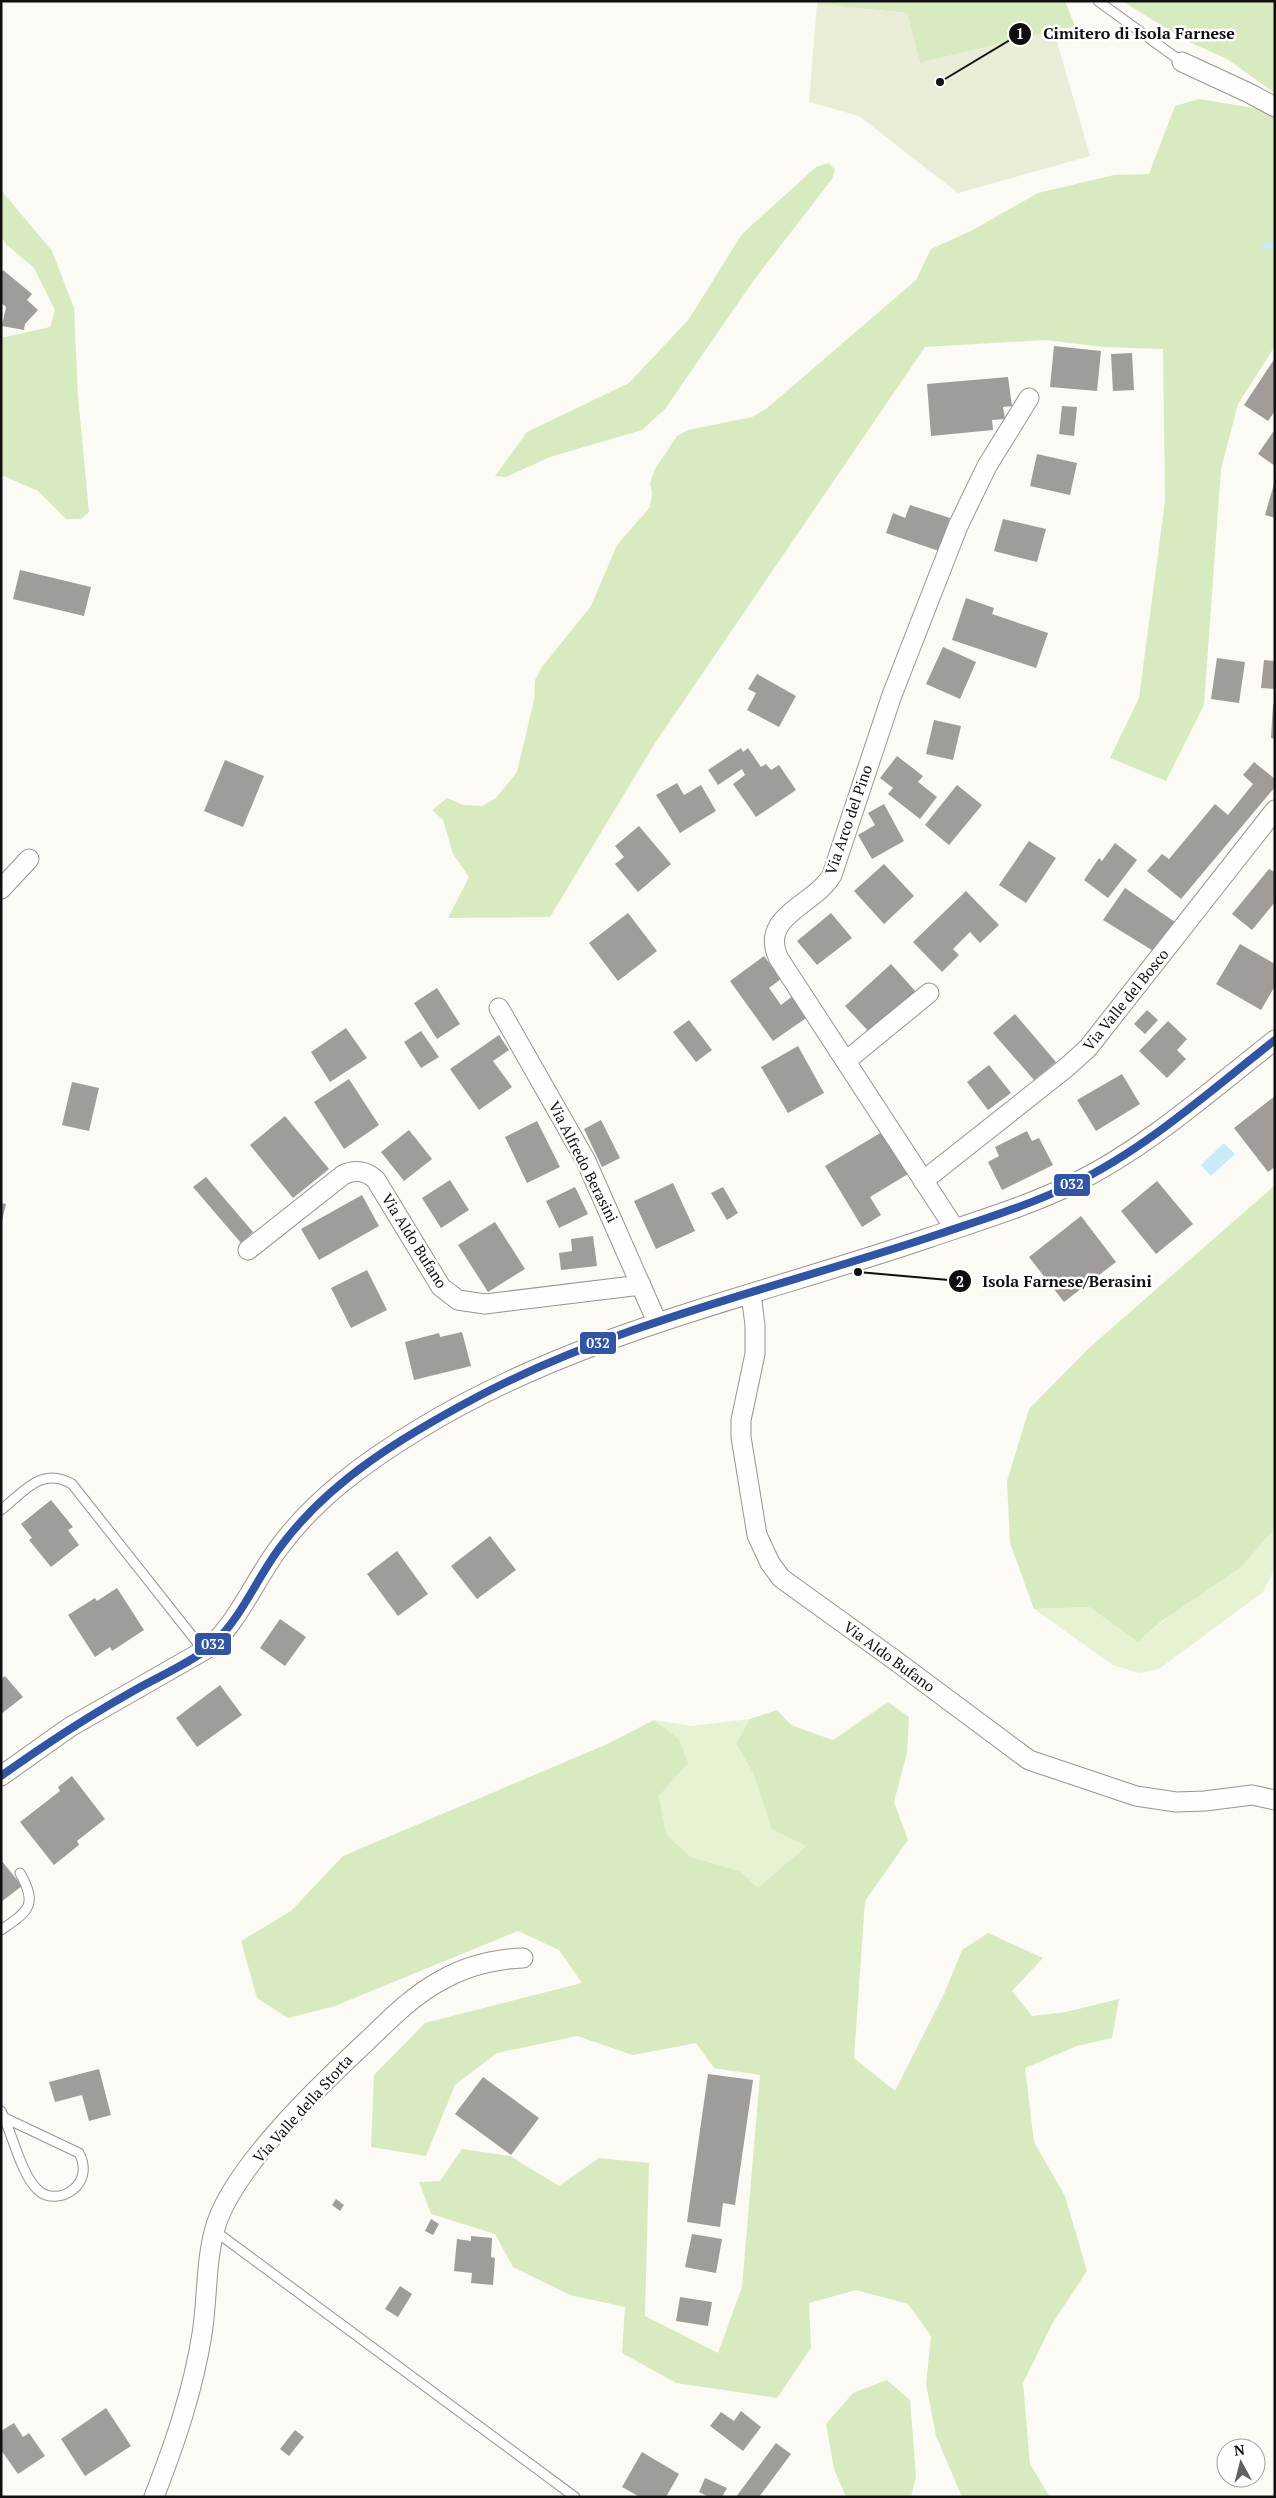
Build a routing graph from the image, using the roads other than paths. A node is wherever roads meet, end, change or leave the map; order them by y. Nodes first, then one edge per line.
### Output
1 (1098, 1) edge
2 (1182, 62) joint
3 (1275, 107) edge
4 (1029, 398) dead end
5 (1275, 810) edge
6 (29, 859) dead end
7 (1, 889) edge
8 (929, 993) dead end
9 (499, 1008) dead end
10 (1275, 1040) edge
11 (846, 1061) junction
12 (924, 1181) junction
13 (955, 1229) junction
14 (248, 1250) dead end
15 (641, 1285) junction
16 (750, 1294) junction
17 (657, 1322) junction
18 (1, 1510) edge
19 (204, 1651) junction
20 (1, 1776) edge
21 (1275, 1800) edge
22 (20, 1873) dead end
23 (1, 1930) edge
24 (523, 1958) dead end
25 (3, 2114) edge
26 (215, 2230) junction
27 (154, 2497) edge
28 (574, 2497) edge

1 - 2 lane
2 - 3 street
4 - 11 street, Via Arco del Pino
5 - 12 street, Via Valle del Bosco
6 - 7 street
8 - 11 street
9 - 15 street, Via Alfredo Berasini
10 - 13 street
11 - 12 street, Via Arco del Pino
12 - 13 street, Via Arco del Pino
13 - 16 street
14 - 15 street, Via Aldo Bufano
15 - 17 street, Via Alfredo Berasini
16 - 17 street
16 - 21 street, Via Aldo Bufano
17 - 19 street
18 - 19 lane
19 - 20 street
22 - 23 lane
24 - 26 street, Via Valle della Storta
25 - 25 lane
26 - 27 street, Via Valle della Storta
26 - 28 lane

